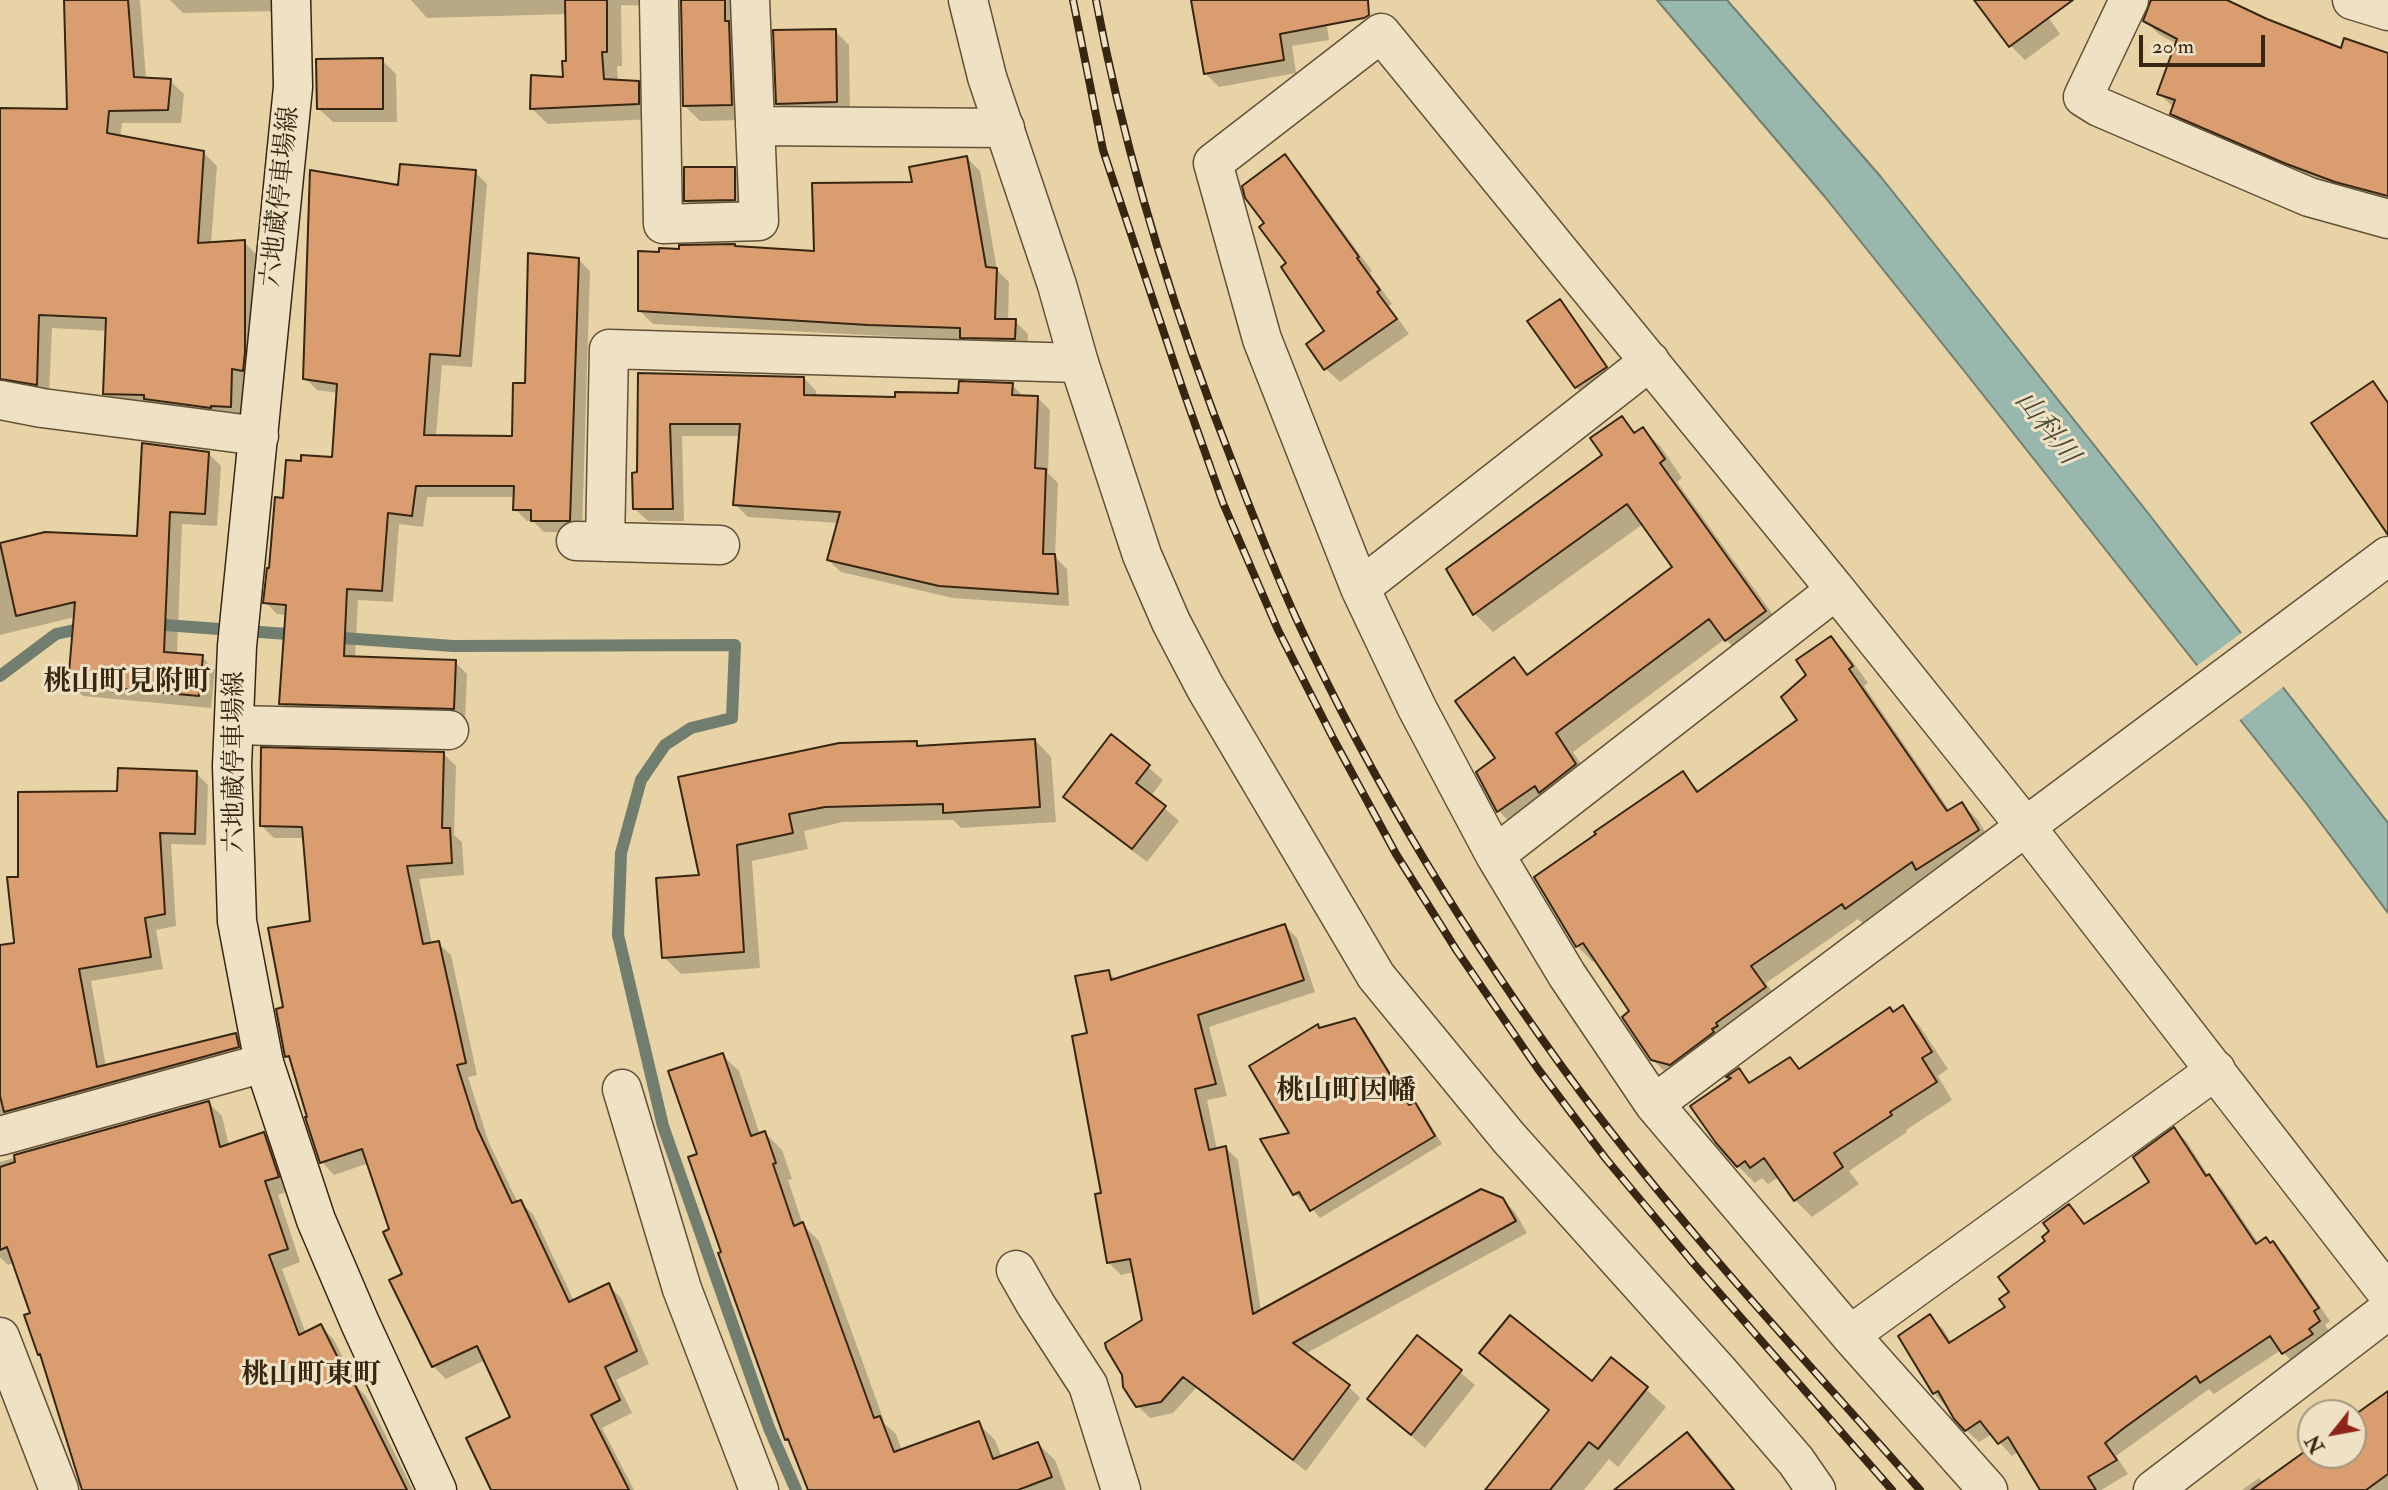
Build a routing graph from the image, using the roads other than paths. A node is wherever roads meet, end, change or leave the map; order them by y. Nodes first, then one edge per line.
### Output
1 (291, 0) edge
2 (659, 0) edge
3 (750, 0) edge
4 (968, 0) edge
5 (2129, 0) edge
6 (2352, 0) edge
7 (2388, 11) edge
8 (755, 126) junction
9 (1005, 128) junction
10 (2388, 219) edge
11 (1650, 361) junction
12 (1079, 363) junction
13 (0, 400) edge
14 (259, 436) junction
15 (720, 545) dead end
16 (2375, 566) edge
17 (1360, 588) junction
18 (1836, 590) junction
19 (234, 725) junction
20 (449, 730) dead end
21 (2026, 827) junction
22 (1495, 855) junction
23 (264, 1063) junction
24 (2216, 1070) junction
25 (622, 1089) dead end
26 (1654, 1104) junction
27 (0, 1136) edge
28 (1016, 1270) dead end
29 (2388, 1294) edge
30 (2388, 1310) edge
31 (1850, 1335) junction
32 (0, 1337) edge
33 (59, 1490) edge
34 (437, 1490) edge
35 (759, 1490) edge
36 (1121, 1490) edge
37 (1816, 1490) edge
38 (1988, 1490) edge
39 (2153, 1490) edge

1 - 14 street, 六地蔵停車場線
2 - 8 street
3 - 8 street
4 - 9 street
5 - 10 street
6 - 7 street
8 - 9 street
9 - 12 street
11 - 17 street
11 - 17 street
11 - 18 street
12 - 15 street
12 - 37 street
13 - 14 street
14 - 19 street, 六地蔵停車場線
16 - 21 street
17 - 22 street
18 - 21 street
18 - 22 street
19 - 20 street
19 - 23 street, 六地蔵停車場線
21 - 24 street
21 - 26 street
22 - 26 street
23 - 27 street
23 - 34 street, 六地蔵停車場線
24 - 29 street
24 - 31 street
25 - 35 street
26 - 31 street
28 - 36 street
30 - 39 street
31 - 38 street
32 - 33 street

